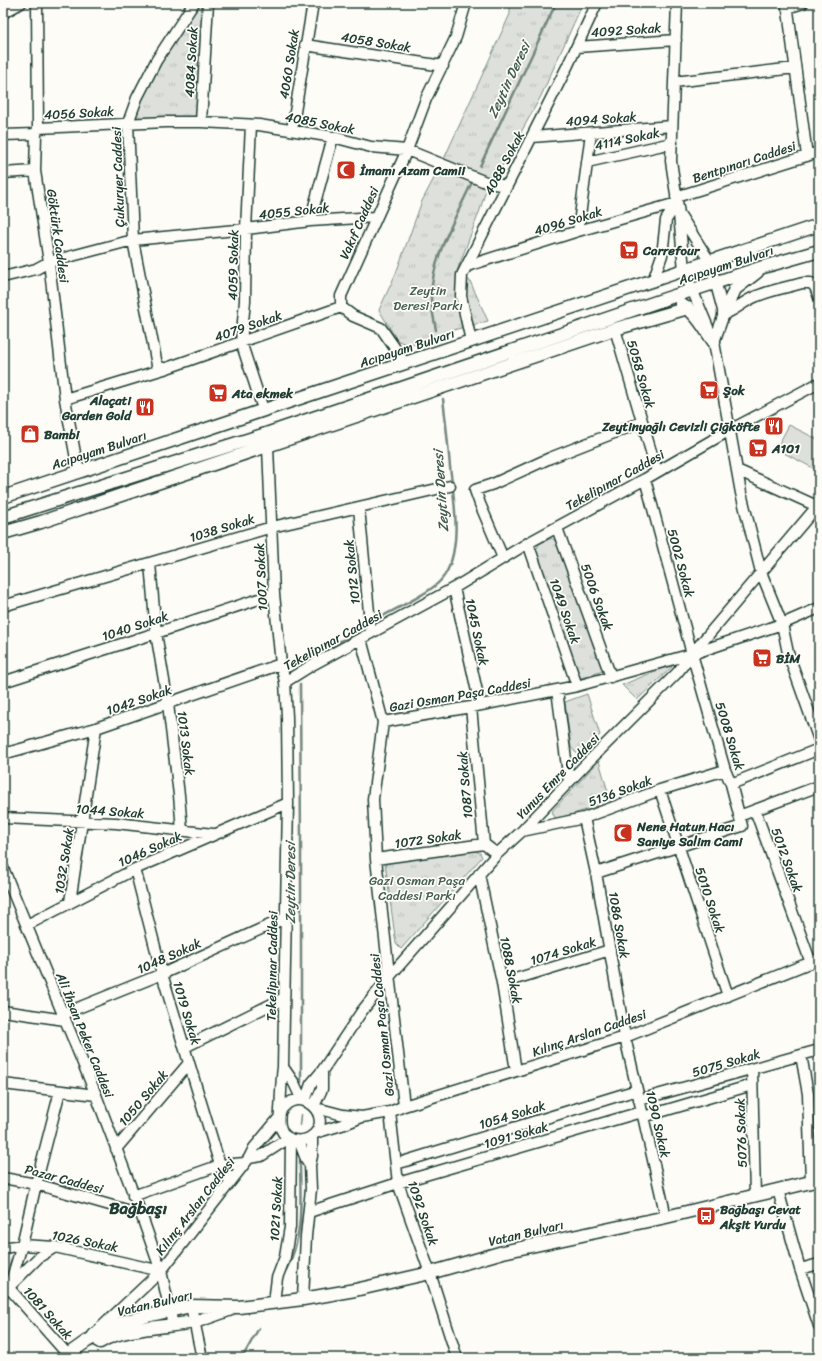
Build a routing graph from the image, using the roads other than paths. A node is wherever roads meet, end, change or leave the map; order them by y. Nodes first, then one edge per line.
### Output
1 (21, 3) edge
2 (37, 3) edge
3 (194, 3) edge
4 (208, 3) edge
5 (313, 3) edge
6 (466, 3) edge
7 (597, 3) edge
8 (677, 3) edge
9 (803, 3) edge
10 (787, 5) edge
11 (3, 13) edge
12 (676, 40) junction
13 (305, 45) junction
14 (578, 47) junction
15 (442, 66) junction
16 (795, 68) junction
17 (674, 82) junction
18 (201, 122) junction
19 (125, 123) junction
20 (251, 125) junction
21 (672, 126) junction
22 (292, 130) junction
23 (37, 131) junction
24 (591, 133) junction
25 (3, 135) edge
26 (333, 137) junction
27 (532, 137) junction
28 (672, 143) junction
29 (407, 150) junction
30 (819, 152) edge
31 (807, 156) junction
32 (587, 162) junction
33 (36, 171) junction
34 (3, 173) edge
35 (506, 186) junction
36 (677, 200) junction
37 (679, 214) junction
38 (376, 217) junction
39 (310, 221) junction
40 (819, 225) edge
41 (246, 229) junction
42 (578, 231) junction
43 (133, 240) junction
44 (819, 251) edge
45 (819, 258) edge
46 (49, 262) junction
47 (710, 262) junction
48 (467, 266) junction
49 (763, 267) junction
50 (684, 270) junction
51 (3, 277) edge
52 (653, 281) junction
53 (716, 282) junction
54 (692, 290) junction
55 (819, 296) edge
56 (665, 299) junction
57 (341, 307) junction
58 (688, 308) junction
59 (724, 314) junction
60 (615, 329) junction
61 (471, 341) junction
62 (241, 342) junction
63 (714, 342) junction
64 (403, 363) junction
65 (160, 367) junction
66 (819, 383) edge
67 (65, 399) junction
68 (261, 403) dead end
69 (642, 422) junction
70 (730, 430) junction
71 (268, 447) junction
72 (737, 470) junction
73 (79, 471) junction
74 (657, 472) junction
75 (645, 479) junction
76 (450, 486) dead end
77 (3, 497) edge
78 (819, 506) edge
79 (359, 508) junction
80 (3, 517) edge
81 (272, 527) junction
82 (557, 528) junction
83 (3, 533) edge
84 (528, 544) junction
85 (503, 558) junction
86 (150, 563) junction
87 (761, 572) junction
88 (454, 588) junction
89 (274, 594) junction
90 (3, 606) edge
91 (819, 608) edge
92 (782, 624) junction
93 (156, 633) junction
94 (371, 633) junction
95 (361, 639) junction
96 (692, 654) junction
97 (281, 664) junction
98 (611, 676) junction
99 (3, 682) edge
100 (285, 682) junction
101 (577, 686) junction
102 (557, 690) junction
103 (168, 704) junction
104 (476, 706) junction
105 (383, 722) junction
106 (96, 728) junction
107 (819, 740) edge
108 (819, 749) edge
109 (3, 754) edge
110 (725, 770) junction
111 (569, 782) junction
112 (731, 784) junction
113 (819, 786) edge
114 (660, 790) junction
115 (288, 803) junction
116 (755, 810) junction
117 (739, 816) junction
118 (3, 818) edge
119 (584, 818) junction
120 (83, 822) junction
121 (182, 830) junction
122 (522, 831) junction
123 (215, 834) junction
124 (484, 844) junction
125 (678, 847) junction
126 (497, 854) junction
127 (376, 859) junction
128 (3, 868) edge
129 (135, 868) junction
130 (596, 873) junction
131 (479, 874) junction
132 (70, 902) junction
133 (285, 918) junction
134 (27, 925) junction
135 (610, 950) junction
136 (815, 961) edge
137 (162, 974) junction
138 (390, 976) junction
139 (502, 983) junction
140 (728, 996) junction
141 (284, 998) junction
142 (3, 1011) edge
143 (64, 1017) junction
144 (626, 1037) junction
145 (184, 1046) junction
146 (819, 1050) edge
147 (801, 1055) junction
148 (189, 1063) junction
149 (283, 1067) junction
150 (752, 1069) junction
151 (322, 1071) junction
152 (516, 1072) junction
153 (3, 1084) edge
154 (752, 1085) junction
155 (637, 1090) junction
156 (60, 1091) junction
157 (96, 1095) junction
158 (304, 1100) junction
159 (639, 1100) junction
160 (404, 1106) junction
161 (315, 1107) junction
162 (390, 1112) junction
163 (642, 1114) junction
164 (280, 1115) junction
165 (362, 1117) junction
166 (313, 1135) junction
167 (293, 1139) junction
168 (116, 1149) junction
169 (247, 1160) junction
170 (396, 1164) junction
171 (220, 1165) junction
172 (310, 1165) junction
173 (3, 1178) edge
174 (815, 1181) edge
175 (230, 1182) junction
176 (398, 1183) junction
177 (36, 1184) junction
178 (778, 1190) junction
179 (133, 1196) junction
180 (756, 1196) junction
181 (309, 1212) junction
182 (141, 1214) junction
183 (666, 1217) junction
184 (22, 1246) junction
185 (55, 1247) junction
186 (3, 1248) edge
187 (819, 1264) edge
188 (800, 1269) junction
189 (161, 1271) junction
190 (430, 1273) junction
191 (6, 1291) edge
192 (303, 1299) junction
193 (274, 1302) junction
194 (191, 1306) junction
195 (239, 1307) junction
196 (170, 1312) junction
197 (194, 1321) junction
198 (173, 1325) junction
199 (819, 1326) edge
200 (87, 1341) junction
201 (69, 1357) edge
202 (202, 1358) edge
203 (457, 1358) edge

1 - 11 street
2 - 23 street, Göktürk Caddesi
3 - 19 street, Çukuryer Caddesi
4 - 18 street, 4084 Sokak
5 - 13 street, 4060 Sokak
6 - 15 street, Vakıf Caddesi
7 - 14 street, 4088 Sokak
8 - 12 street
9 - 10 street
10 - 16 street
12 - 14 street, 4092 Sokak
12 - 17 street
13 - 15 street, 4058 Sokak
13 - 22 street, 4060 Sokak
14 - 27 street, 4088 Sokak
15 - 29 street, Vakıf Caddesi
16 - 17 street
16 - 31 street
17 - 21 street
18 - 19 street, 4085 Sokak
18 - 20 street, 4085 Sokak
19 - 23 street, 4056 Sokak
19 - 43 street, Çukuryer Caddesi
20 - 22 street, 4085 Sokak
20 - 41 street, 4059 Sokak
21 - 24 street, 4094 Sokak
21 - 28 street
22 - 26 street, 4085 Sokak
23 - 25 street, 4056 Sokak
23 - 33 street, Göktürk Caddesi
24 - 27 street, 4094 Sokak
24 - 32 street
26 - 29 street, 4085 Sokak
26 - 39 street
27 - 35 street, 4088 Sokak
28 - 32 street, 4114 Sokak
28 - 36 street
29 - 35 street, 4085 Sokak
29 - 38 street, Vakıf Caddesi
30 - 31 street, Bentpınarı Caddesi
31 - 36 street, Bentpınarı Caddesi
32 - 42 street
33 - 34 street
33 - 46 street, Göktürk Caddesi
35 - 48 street, 4088 Sokak
36 - 37 street
36 - 42 street, 4096 Sokak
36 - 52 street
37 - 47 street
37 - 50 street
38 - 39 street, 4055 Sokak
38 - 57 street, Vakıf Caddesi
39 - 41 street, 4055 Sokak
40 - 47 main road, Acıpayam Bulvarı
41 - 43 street, 4055 Sokak
41 - 62 street, 4059 Sokak
42 - 48 street, 4096 Sokak
43 - 46 street, 4055 Sokak
43 - 65 street, Çukuryer Caddesi
44 - 49 main road, Acıpayam Bulvarı
45 - 49 main road
46 - 51 street, 4055 Sokak
46 - 67 street, Göktürk Caddesi
47 - 50 main road, Acıpayam Bulvarı
47 - 53 street
48 - 61 street, 4088 Sokak
49 - 53 main road, Acıpayam Bulvarı
49 - 59 main road
50 - 52 main road, Acıpayam Bulvarı
50 - 54 street
52 - 61 main road, Acıpayam Bulvarı
53 - 54 main road, Acıpayam Bulvarı
53 - 59 street
54 - 56 main road, Acıpayam Bulvarı
54 - 63 street
55 - 59 street
56 - 58 main road
56 - 80 main road, Acıpayam Bulvarı
57 - 62 street, 4079 Sokak
57 - 64 street
58 - 60 main road
58 - 63 main road
59 - 63 street
60 - 69 street, 5058 Sokak
60 - 71 main road
61 - 64 main road, Acıpayam Bulvarı
62 - 65 street, 4079 Sokak
62 - 68 street, 4059 Sokak
63 - 70 street
64 - 73 main road, Acıpayam Bulvarı
65 - 67 street, 4079 Sokak
66 - 70 street, Tekelipınar Caddesi
67 - 73 street, Göktürk Caddesi
69 - 74 street, 5058 Sokak
69 - 85 street
70 - 72 street
70 - 74 street, Tekelipınar Caddesi
71 - 81 street, 1007 Sokak
71 - 83 main road
72 - 78 street
72 - 87 street
73 - 77 main road, Acıpayam Bulvarı
74 - 75 street, Tekelipınar Caddesi
75 - 82 street, Tekelipınar Caddesi
75 - 96 street, 5002 Sokak
76 - 79 street, 1038 Sokak
78 - 87 street, Yunus Emre Caddesi
79 - 81 street, 1038 Sokak
79 - 94 street, 1012 Sokak
81 - 86 street, 1038 Sokak
81 - 89 street, 1007 Sokak
82 - 84 street, Tekelipınar Caddesi
82 - 98 street, 5006 Sokak
84 - 85 street, Tekelipınar Caddesi
84 - 101 street, 1049 Sokak
85 - 88 street, Tekelipınar Caddesi
86 - 90 street, 1038 Sokak
86 - 93 street, 1013 Sokak
87 - 92 street
87 - 96 street, Yunus Emre Caddesi
88 - 94 street, Tekelipınar Caddesi
88 - 104 street, 1045 Sokak
89 - 93 street, 1040 Sokak
89 - 97 street, 1007 Sokak
91 - 92 street, Gazi Osman Paşa Caddesi
92 - 96 street, Gazi Osman Paşa Caddesi
92 - 107 street
93 - 99 street, 1040 Sokak
93 - 103 street, 1013 Sokak
94 - 95 street, Tekelipınar Caddesi
95 - 100 street, Tekelipınar Caddesi
95 - 105 street
96 - 98 street, Gazi Osman Paşa Caddesi
96 - 110 street, 5008 Sokak
96 - 111 street, Yunus Emre Caddesi
97 - 100 street, 1007 Sokak
97 - 103 street, 1042 Sokak
98 - 101 street, Gazi Osman Paşa Caddesi
100 - 115 street, Tekelipınar Caddesi
101 - 102 street, Gazi Osman Paşa Caddesi
102 - 104 street, Gazi Osman Paşa Caddesi
102 - 111 street
103 - 106 street, 1042 Sokak
103 - 121 street, 1013 Sokak
104 - 105 street, Gazi Osman Paşa Caddesi
104 - 124 street, 1087 Sokak
105 - 127 street, Gazi Osman Paşa Caddesi
106 - 109 street, 1042 Sokak
106 - 120 street, 1032 Sokak
108 - 112 street
110 - 112 street, 5008 Sokak
110 - 114 street, 5136 Sokak
111 - 122 street, Yunus Emre Caddesi
112 - 117 street, 5008 Sokak
113 - 116 street
114 - 119 street, 5136 Sokak
114 - 125 street, 5010 Sokak
115 - 123 street, 1046 Sokak
115 - 133 street, Tekelipınar Caddesi
116 - 117 street
116 - 136 street, 5012 Sokak
117 - 125 street, 5008 Sokak
118 - 120 street, 1044 Sokak
119 - 122 street, 5136 Sokak
119 - 130 street, 1086 Sokak
120 - 121 street, 1044 Sokak
120 - 132 street, 1032 Sokak
121 - 123 street, 1044 Sokak
122 - 126 street, Yunus Emre Caddesi
123 - 129 street, 1046 Sokak
124 - 126 street
124 - 127 street, 1072 Sokak
125 - 130 street
125 - 140 street, 5010 Sokak
126 - 131 street, Yunus Emre Caddesi
127 - 138 street, Gazi Osman Paşa Caddesi
128 - 134 street, Ali İhsan Peker Caddesi
129 - 132 street, 1046 Sokak
129 - 137 street, 1019 Sokak
130 - 135 street, 1086 Sokak
131 - 138 street, Yunus Emre Caddesi
131 - 139 street, 1088 Sokak
132 - 134 street, 1046 Sokak
133 - 137 street, 1048 Sokak
133 - 141 street, Tekelipınar Caddesi
134 - 143 street, Ali İhsan Peker Caddesi
135 - 139 street, 1074 Sokak
135 - 144 street, 1086 Sokak
136 - 140 street, Kılınç Arslan Caddesi
137 - 143 street, 1048 Sokak
137 - 145 street, 1019 Sokak
138 - 151 street, Yunus Emre Caddesi
138 - 160 street, Gazi Osman Paşa Caddesi
139 - 152 street, 1088 Sokak
140 - 144 street, Kılınç Arslan Caddesi
141 - 145 street
141 - 149 street, Tekelipınar Caddesi
142 - 143 street
143 - 157 street, Ali İhsan Peker Caddesi
144 - 152 street, Kılınç Arslan Caddesi
144 - 155 street, 1090 Sokak
145 - 148 street, 1019 Sokak
146 - 147 street, 5075 Sokak
147 - 150 street, 5075 Sokak
147 - 174 street
148 - 168 street, 1050 Sokak
148 - 171 street, 1019 Sokak
149 - 158 street
149 - 164 street, Tekelipınar Caddesi
150 - 154 street, 5076 Sokak
150 - 159 street, 5075 Sokak
151 - 158 street, Yunus Emre Caddesi
151 - 161 street
152 - 160 street, Kılınç Arslan Caddesi
153 - 156 street
154 - 163 street, 1091 Sokak
154 - 180 street, 5076 Sokak
155 - 159 street, 1090 Sokak
155 - 170 street, 1054 Sokak
156 - 157 street
156 - 177 street
157 - 168 street, Ali İhsan Peker Caddesi
158 - 161 street
158 - 164 street
159 - 163 street, 1090 Sokak
160 - 162 street, Kılınç Arslan Caddesi
161 - 165 street, Kılınç Arslan Caddesi
161 - 166 street
162 - 165 street, Kılınç Arslan Caddesi
162 - 170 street, 1092 Sokak
163 - 176 street, 1091 Sokak
163 - 183 street, 1090 Sokak
164 - 167 street
164 - 169 street, Kılınç Arslan Caddesi
165 - 166 street, Kılınç Arslan Caddesi
166 - 167 street
166 - 172 street
167 - 169 street, Kılınç Arslan Caddesi
167 - 172 street
167 - 193 street, 1021 Sokak
168 - 179 street, Ali İhsan Peker Caddesi
169 - 171 street
169 - 175 street, Kılınç Arslan Caddesi
170 - 176 street, 1092 Sokak
171 - 175 street, 1019 Sokak
171 - 179 street
172 - 181 street
173 - 177 street, Pazar Caddesi
174 - 178 main road, Vatan Bulvarı
175 - 189 street, Kılınç Arslan Caddesi
176 - 181 street, 1091 Sokak
176 - 190 street, 1092 Sokak
177 - 182 street, Pazar Caddesi
177 - 184 street
178 - 180 main road, Vatan Bulvarı
178 - 188 street
179 - 182 street, Ali İhsan Peker Caddesi
180 - 183 main road, Vatan Bulvarı
181 - 192 street
182 - 189 street, Ali İhsan Peker Caddesi
183 - 190 main road, Vatan Bulvarı
184 - 185 street, 1026 Sokak
184 - 186 street, 1026 Sokak
184 - 191 street
185 - 189 street, 1026 Sokak
185 - 191 street
187 - 188 street
188 - 199 street
189 - 196 street, Ali İhsan Peker Caddesi
189 - 200 street, Kılınç Arslan Caddesi
190 - 192 main road, Vatan Bulvarı
190 - 203 street, 1092 Sokak
191 - 201 street, 1081 Sokak
192 - 193 main road, Vatan Bulvarı
193 - 195 main road, Vatan Bulvarı
194 - 195 main road, Vatan Bulvarı
194 - 196 main road, Vatan Bulvarı
194 - 197 street
195 - 197 main road, Vatan Bulvarı
196 - 198 street, Ali İhsan Peker Caddesi
196 - 200 main road, Vatan Bulvarı
197 - 198 main road, Vatan Bulvarı
197 - 202 street
198 - 201 main road, Vatan Bulvarı
200 - 201 main road, Vatan Bulvarı

